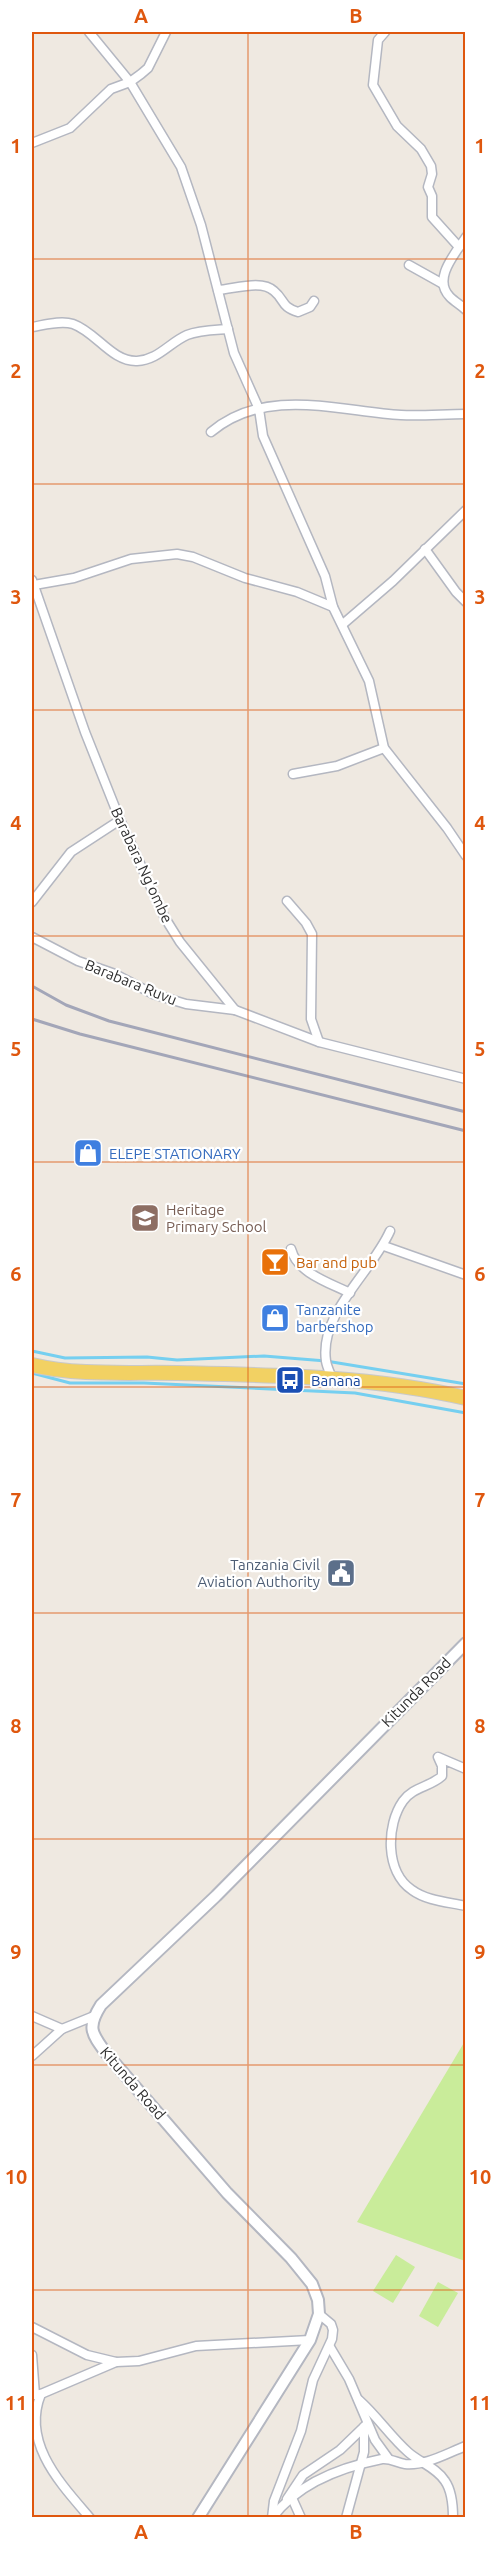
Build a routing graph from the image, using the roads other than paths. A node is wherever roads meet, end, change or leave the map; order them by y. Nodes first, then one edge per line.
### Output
1 (89, 32) edge
2 (166, 32) edge
3 (385, 32) edge
4 (130, 82) junction
5 (32, 143) edge
6 (465, 237) edge
7 (459, 248) junction
8 (409, 266) dead end
9 (442, 284) junction
10 (219, 290) junction
11 (314, 301) dead end
12 (465, 310) edge
13 (32, 327) edge
14 (228, 329) junction
15 (259, 409) junction
16 (465, 414) edge
17 (212, 432) dead end
18 (465, 510) edge
19 (425, 549) junction
20 (33, 583) edge
21 (465, 602) edge
22 (333, 607) junction
23 (344, 624) junction
24 (384, 748) junction
25 (293, 774) dead end
26 (120, 820) junction
27 (465, 856) edge
28 (287, 901) dead end
29 (32, 902) edge
30 (32, 937) edge
31 (235, 1011) junction
32 (319, 1042) junction
33 (465, 1079) edge
34 (390, 1231) dead end
35 (384, 1246) junction
36 (291, 1249) dead end
37 (465, 1275) edge
38 (350, 1293) junction
39 (32, 1365) edge
40 (332, 1378) junction
41 (465, 1398) edge
42 (465, 1643) edge
43 (465, 1769) edge
44 (465, 1906) edge
45 (32, 2016) edge
46 (94, 2016) junction
47 (62, 2029) junction
48 (32, 2056) edge
49 (319, 2313) junction
50 (32, 2327) edge
51 (310, 2340) junction
52 (330, 2347) junction
53 (32, 2355) edge
54 (116, 2362) junction
55 (36, 2395) edge
56 (359, 2400) junction
57 (366, 2426) junction
58 (465, 2446) edge
59 (388, 2458) junction
60 (361, 2463) junction
61 (422, 2463) junction
62 (292, 2498) junction
63 (284, 2505) junction
64 (90, 2517) edge
65 (198, 2517) edge
66 (272, 2517) edge
67 (301, 2517) edge
68 (346, 2517) edge
69 (453, 2517) edge

1 - 4 street
2 - 4 street
3 - 7 street
4 - 5 street
4 - 10 street
6 - 7 street
7 - 9 street
8 - 9 street
9 - 12 street
10 - 11 street
10 - 14 street
13 - 14 street
14 - 15 street
15 - 16 street
15 - 17 street
15 - 22 street
18 - 19 street
19 - 21 street
19 - 23 street
20 - 22 street
20 - 26 street, Barabara Ng'ombe
22 - 23 street
23 - 24 street
24 - 25 street
24 - 27 street
26 - 29 street
26 - 31 street, Barabara Ng'ombe
28 - 32 street
30 - 31 street, Barabara Ruvu
31 - 32 street
32 - 33 street
34 - 35 street
35 - 37 street
35 - 38 street
36 - 38 street
38 - 40 street
39 - 40 main road
40 - 41 main road
42 - 46 street, Kitunda Road
43 - 44 street
45 - 47 street
46 - 47 street
46 - 49 street, Kitunda Road
47 - 48 street
49 - 51 street
49 - 52 street
50 - 54 street
51 - 54 street
51 - 65 street
52 - 56 street
52 - 66 street
53 - 55 street
54 - 55 street
55 - 64 street
56 - 57 street
56 - 61 street
57 - 59 street
57 - 60 street
57 - 63 street
58 - 61 street
59 - 60 street
59 - 61 street
60 - 62 street
60 - 68 street
61 - 69 street
62 - 63 street
62 - 67 street
63 - 66 street

